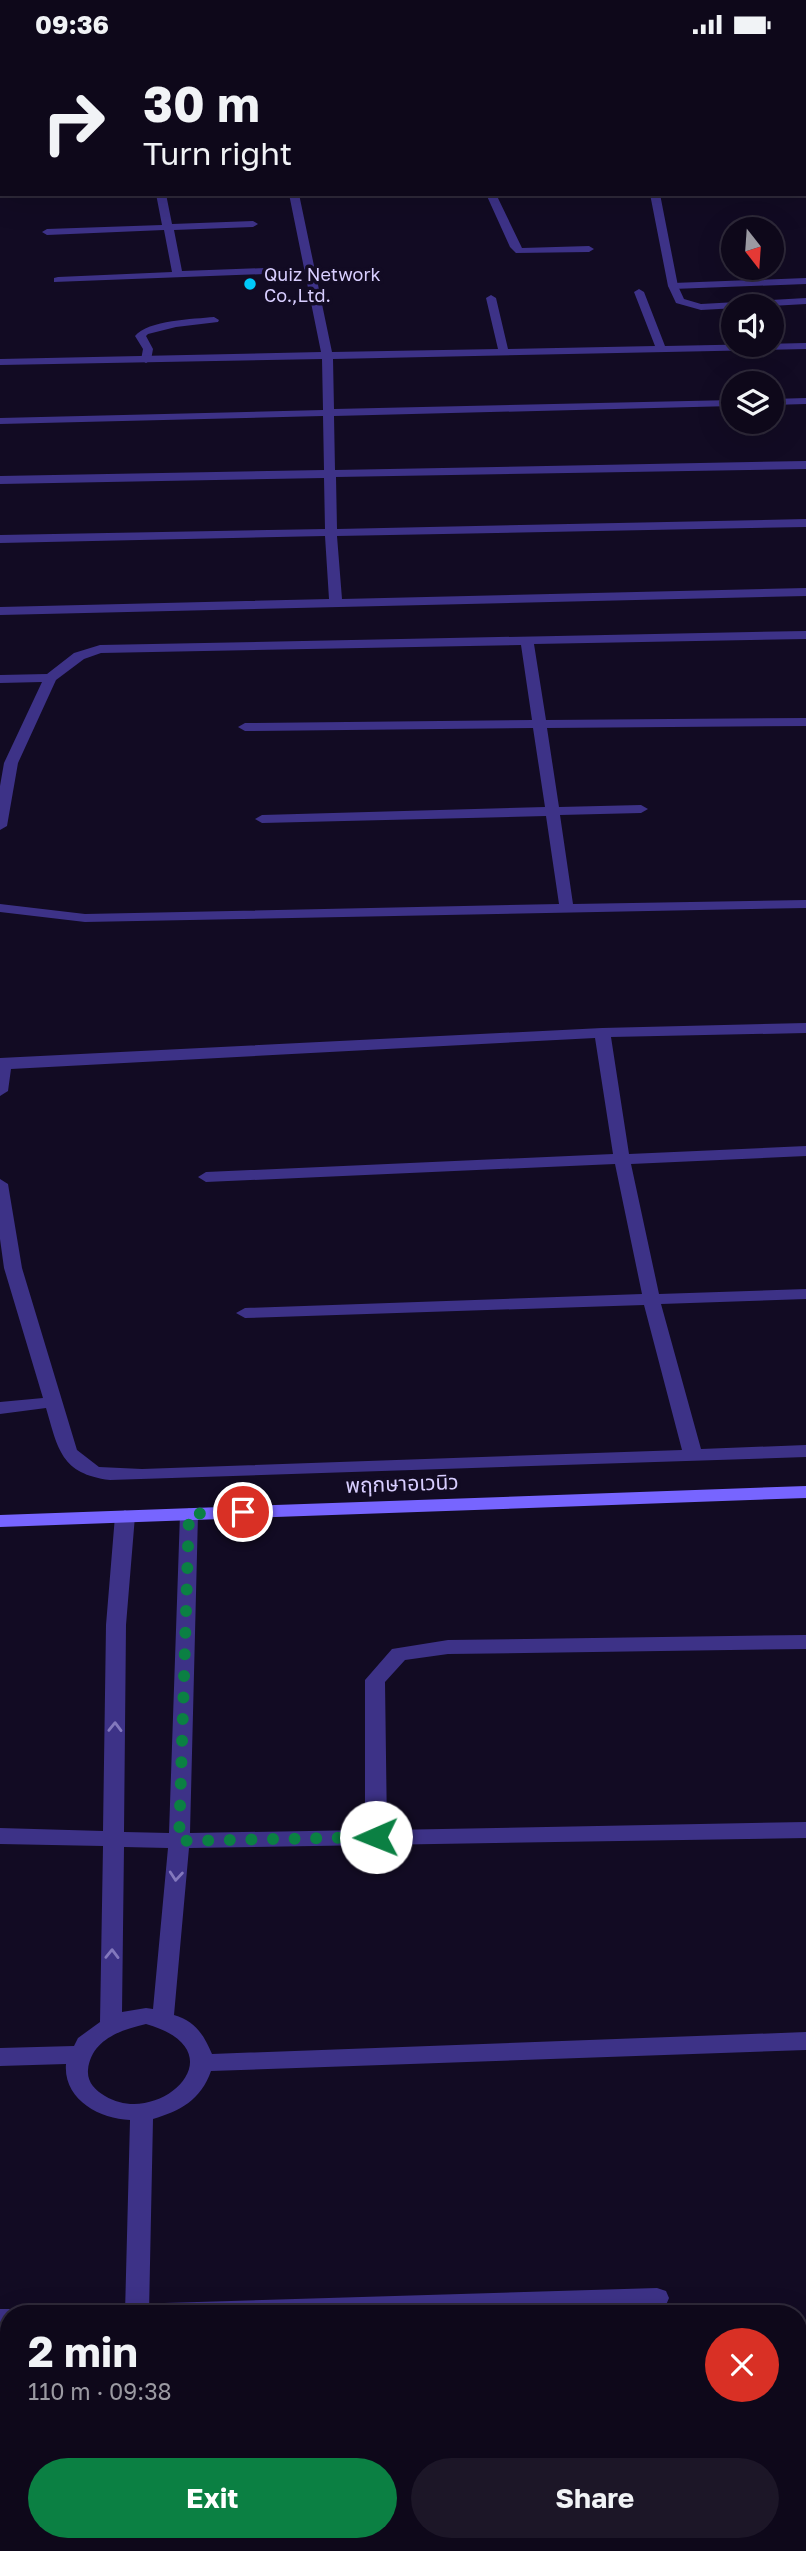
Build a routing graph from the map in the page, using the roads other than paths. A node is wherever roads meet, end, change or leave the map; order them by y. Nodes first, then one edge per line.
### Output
1 (161, 196) edge
2 (294, 196) edge
3 (492, 196) edge
4 (655, 196) edge
5 (253, 224) dead end
6 (167, 227) junction
7 (47, 232) dead end
8 (589, 249) dead end
9 (265, 271) dead end
10 (178, 275) junction
11 (58, 280) dead end
12 (806, 281) edge
13 (673, 286) junction
14 (639, 292) dead end
15 (491, 298) dead end
16 (806, 301) edge
17 (214, 320) dead end
18 (806, 346) edge
19 (662, 351) junction
20 (504, 353) junction
21 (327, 356) junction
22 (146, 360) junction
23 (0, 362) edge
24 (806, 401) edge
25 (784, 402) edge
26 (721, 403) edge
27 (329, 413) junction
28 (0, 421) edge
29 (806, 465) edge
30 (331, 474) junction
31 (0, 480) edge
32 (806, 523) edge
33 (331, 532) junction
34 (0, 539) edge
35 (806, 592) edge
36 (337, 605) junction
37 (0, 611) edge
38 (806, 635) edge
39 (527, 640) junction
40 (50, 678) junction
41 (0, 679) edge
42 (806, 722) edge
43 (538, 723) junction
44 (246, 727) dead end
45 (6, 763) edge
46 (642, 809) dead end
47 (550, 812) junction
48 (262, 819) dead end
49 (0, 826) edge
50 (806, 904) edge
51 (0, 908) edge
52 (567, 910) junction
53 (806, 1028) edge
54 (602, 1033) junction
55 (2, 1064) edge
56 (0, 1091) edge
57 (806, 1151) edge
58 (622, 1159) junction
59 (206, 1177) dead end
60 (0, 1184) edge
61 (6, 1268) edge
62 (806, 1294) edge
63 (652, 1301) junction
64 (245, 1313) dead end
65 (53, 1402) junction
66 (0, 1408) edge
67 (806, 1451) edge
68 (693, 1455) junction
69 (806, 1492) edge
70 (189, 1514) junction
71 (125, 1516) junction
72 (0, 1521) edge
73 (806, 1642) edge
74 (806, 1830) edge
75 (0, 1836) edge
76 (376, 1837) junction
77 (113, 1840) junction
78 (179, 1841) junction
79 (163, 2018) junction
80 (111, 2023) junction
81 (806, 2041) edge
82 (78, 2055) junction
83 (0, 2057) edge
84 (203, 2063) junction
85 (142, 2112) junction
86 (657, 2298) dead end
87 (137, 2305) edge
88 (427, 2305) edge

1 - 6 street
2 - 21 street
3 - 8 street
4 - 13 street
5 - 6 street
6 - 7 street
6 - 10 street
9 - 10 street
10 - 11 street
12 - 13 street
13 - 16 street
14 - 19 street
15 - 20 street
17 - 22 street
18 - 19 street
19 - 20 street
20 - 21 street
21 - 22 street
21 - 27 street
22 - 23 street
24 - 25 street
26 - 27 street
27 - 28 street
27 - 30 street
29 - 30 street
30 - 31 street
30 - 33 street
32 - 33 street
33 - 34 street
33 - 36 street
35 - 36 street
36 - 37 street
38 - 39 street
39 - 40 street
39 - 43 street
40 - 41 street
40 - 45 street
42 - 43 street
43 - 44 street
43 - 47 street
45 - 49 street
46 - 47 street
47 - 48 street
47 - 52 street
50 - 52 street
51 - 52 street
53 - 54 street
54 - 55 street
54 - 58 street
55 - 56 street
57 - 58 street
58 - 59 street
58 - 63 street
60 - 61 street
61 - 65 street
62 - 63 street
63 - 64 street
63 - 68 street
65 - 66 street
65 - 68 street
67 - 68 street
69 - 70 street, พฤกษาอเวนิว
70 - 71 street, พฤกษาอเวนิว
70 - 78 street
71 - 72 street, พฤกษาอเวนิว
77 -> 71 street
73 - 76 street
74 - 76 street
75 - 77 street
76 - 78 street
77 - 78 street
80 -> 77 street
78 -> 79 street
79 - 80 street
79 - 84 street
80 - 82 street
81 - 84 street
82 - 83 street
82 - 85 street
84 - 85 street
85 - 87 street
86 - 88 street

